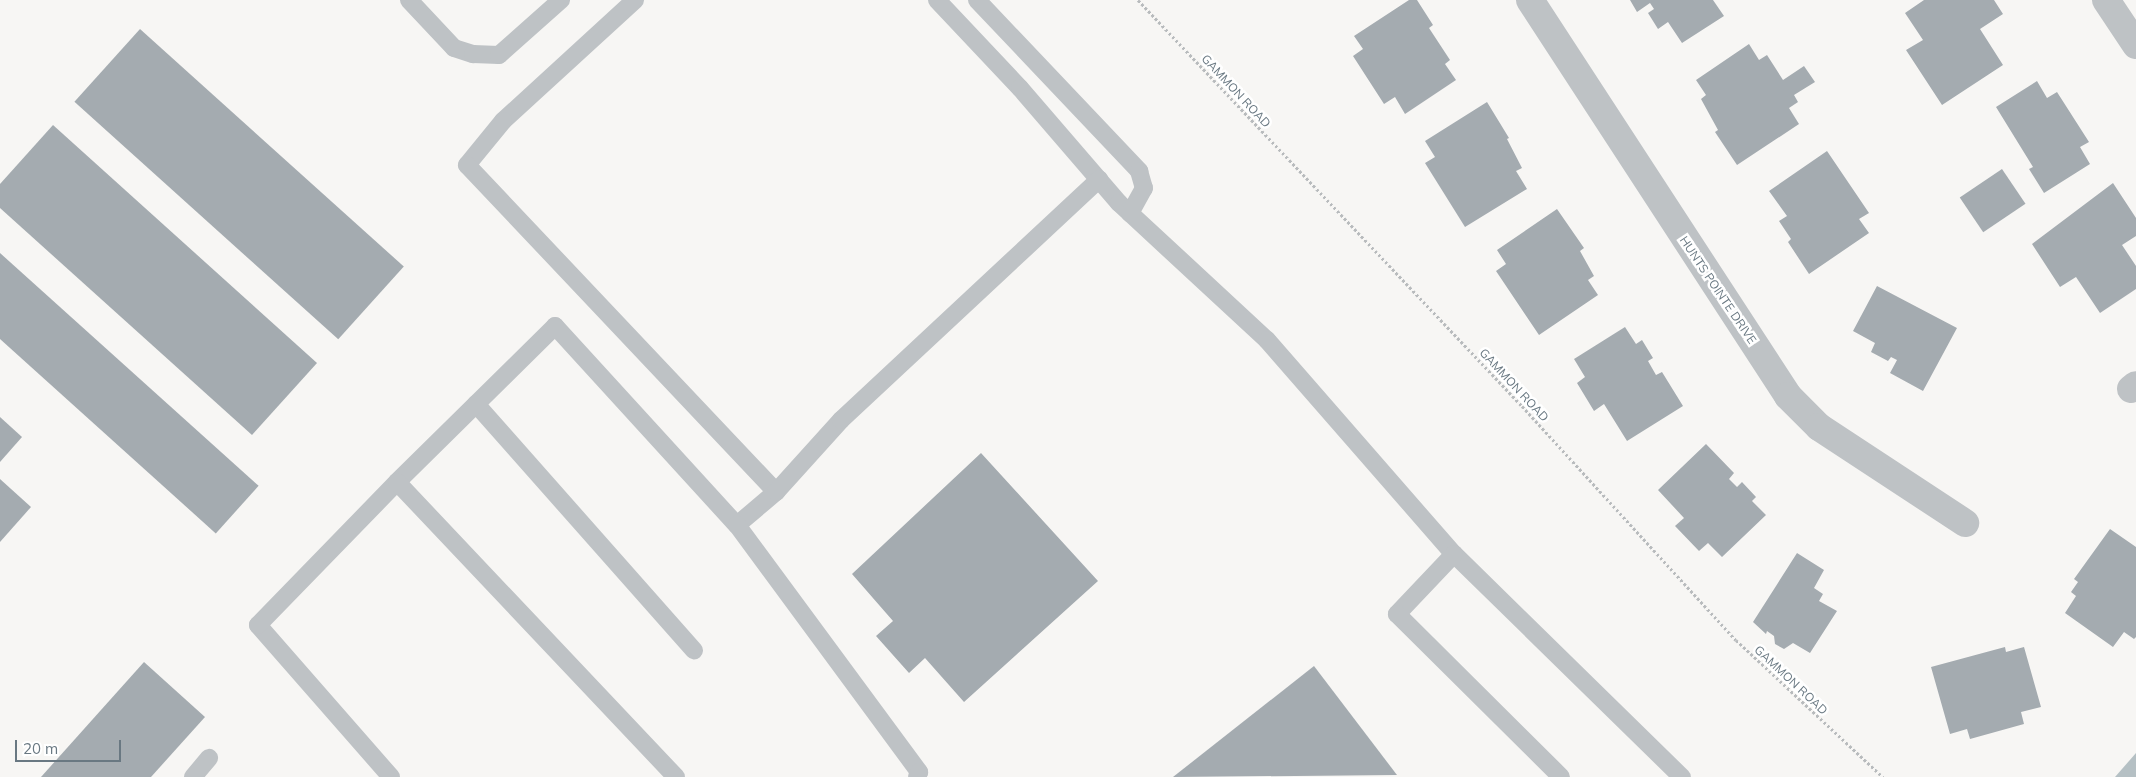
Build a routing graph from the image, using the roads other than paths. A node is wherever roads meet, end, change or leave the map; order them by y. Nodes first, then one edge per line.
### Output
1 (409, 0) edge
2 (561, 0) edge
3 (635, 0) edge
4 (937, 0) edge
5 (977, 0) edge
6 (1530, 0) edge
7 (2106, 0) edge
8 (2136, 45) edge
9 (1099, 179) junction
10 (1130, 213) junction
11 (476, 404) junction
12 (397, 482) junction
13 (776, 492) junction
14 (1965, 523) dead end
15 (737, 525) junction
16 (1454, 554) junction
17 (694, 650) dead end
18 (209, 758) dead end
19 (193, 777) edge
20 (391, 777) edge
21 (676, 777) edge
22 (917, 777) edge
23 (1561, 777) edge
24 (1682, 777) edge

1 - 2 lane
3 - 13 lane
4 - 9 lane
5 - 10 lane
6 - 14 street, HUNTS POINTE DRIVE
7 - 8 street
9 - 10 lane
9 - 13 lane
10 - 16 lane
11 - 12 lane
11 - 15 lane
11 - 17 lane
12 - 20 lane
12 - 21 lane
13 - 15 lane
15 - 22 lane
16 - 23 lane
16 - 24 lane
18 - 19 lane

